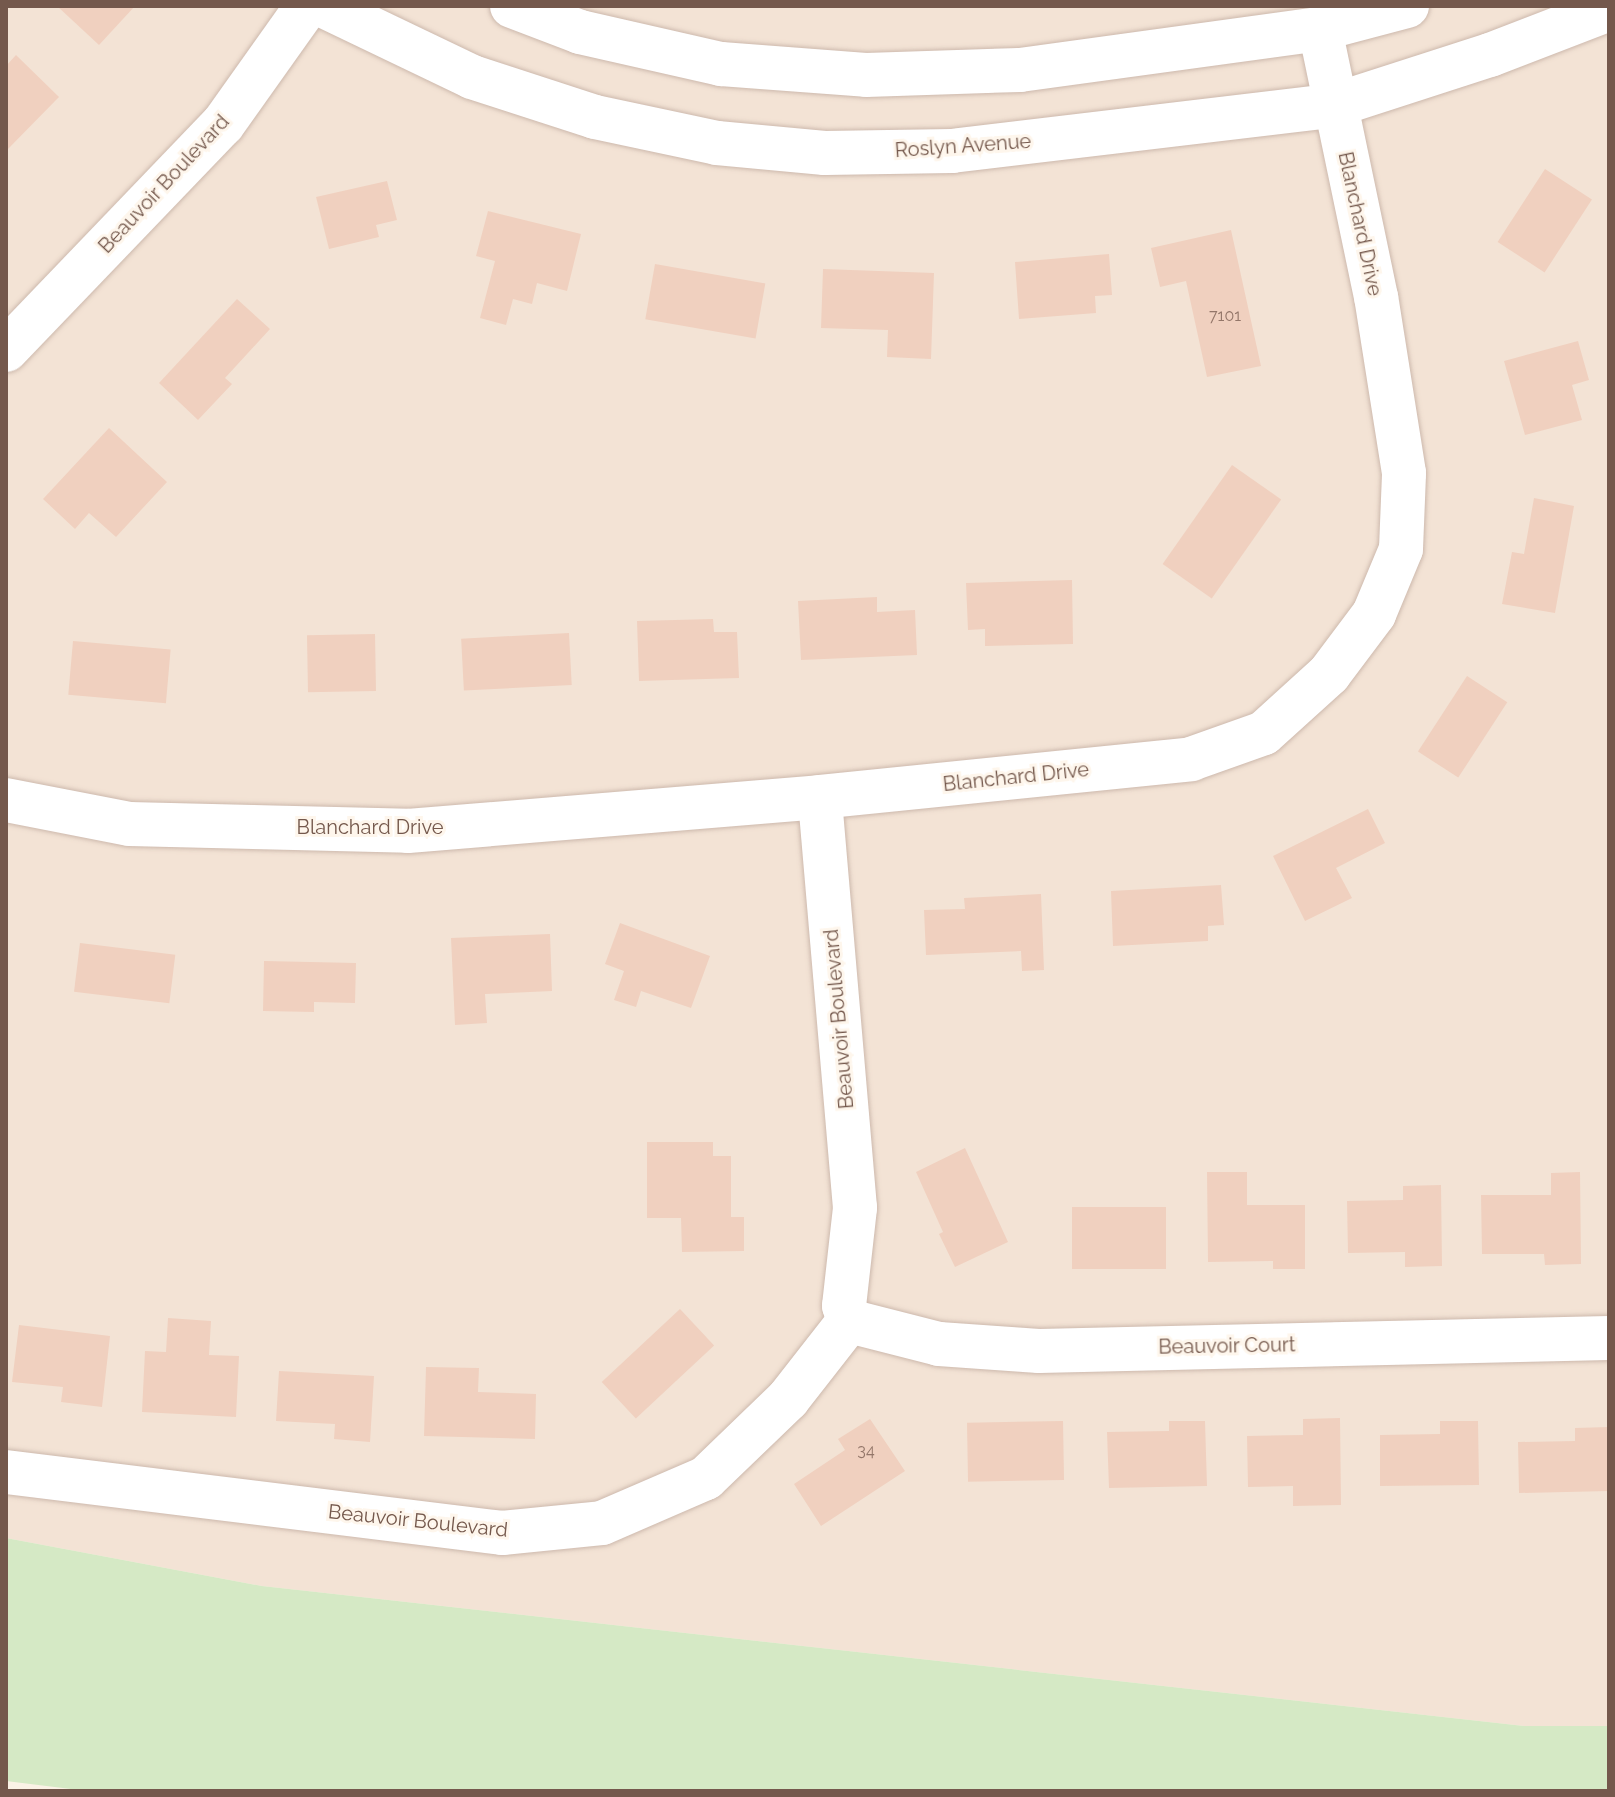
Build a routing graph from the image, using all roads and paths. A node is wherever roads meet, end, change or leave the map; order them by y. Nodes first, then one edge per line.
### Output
1 (307, 6) edge
2 (324, 6) edge
3 (512, 6) edge
4 (1407, 6) edge
5 (1609, 9) edge
6 (1320, 29) junction
7 (1335, 105) junction
8 (6, 350) edge
9 (820, 797) junction
10 (6, 800) edge
11 (849, 1321) junction
12 (1609, 1338) edge
13 (6, 1472) edge

1 - 8 street, Beauvoir Boulevard
2 - 7 street, Roslyn Avenue
3 - 6 street
4 - 6 street
5 - 7 street, Roslyn Avenue
6 - 7 street, Blanchard Drive
7 - 9 street, Blanchard Drive
9 - 10 street, Blanchard Drive
9 - 11 street, Beauvoir Boulevard
11 - 12 street, Beauvoir Court
11 - 13 street, Beauvoir Boulevard

